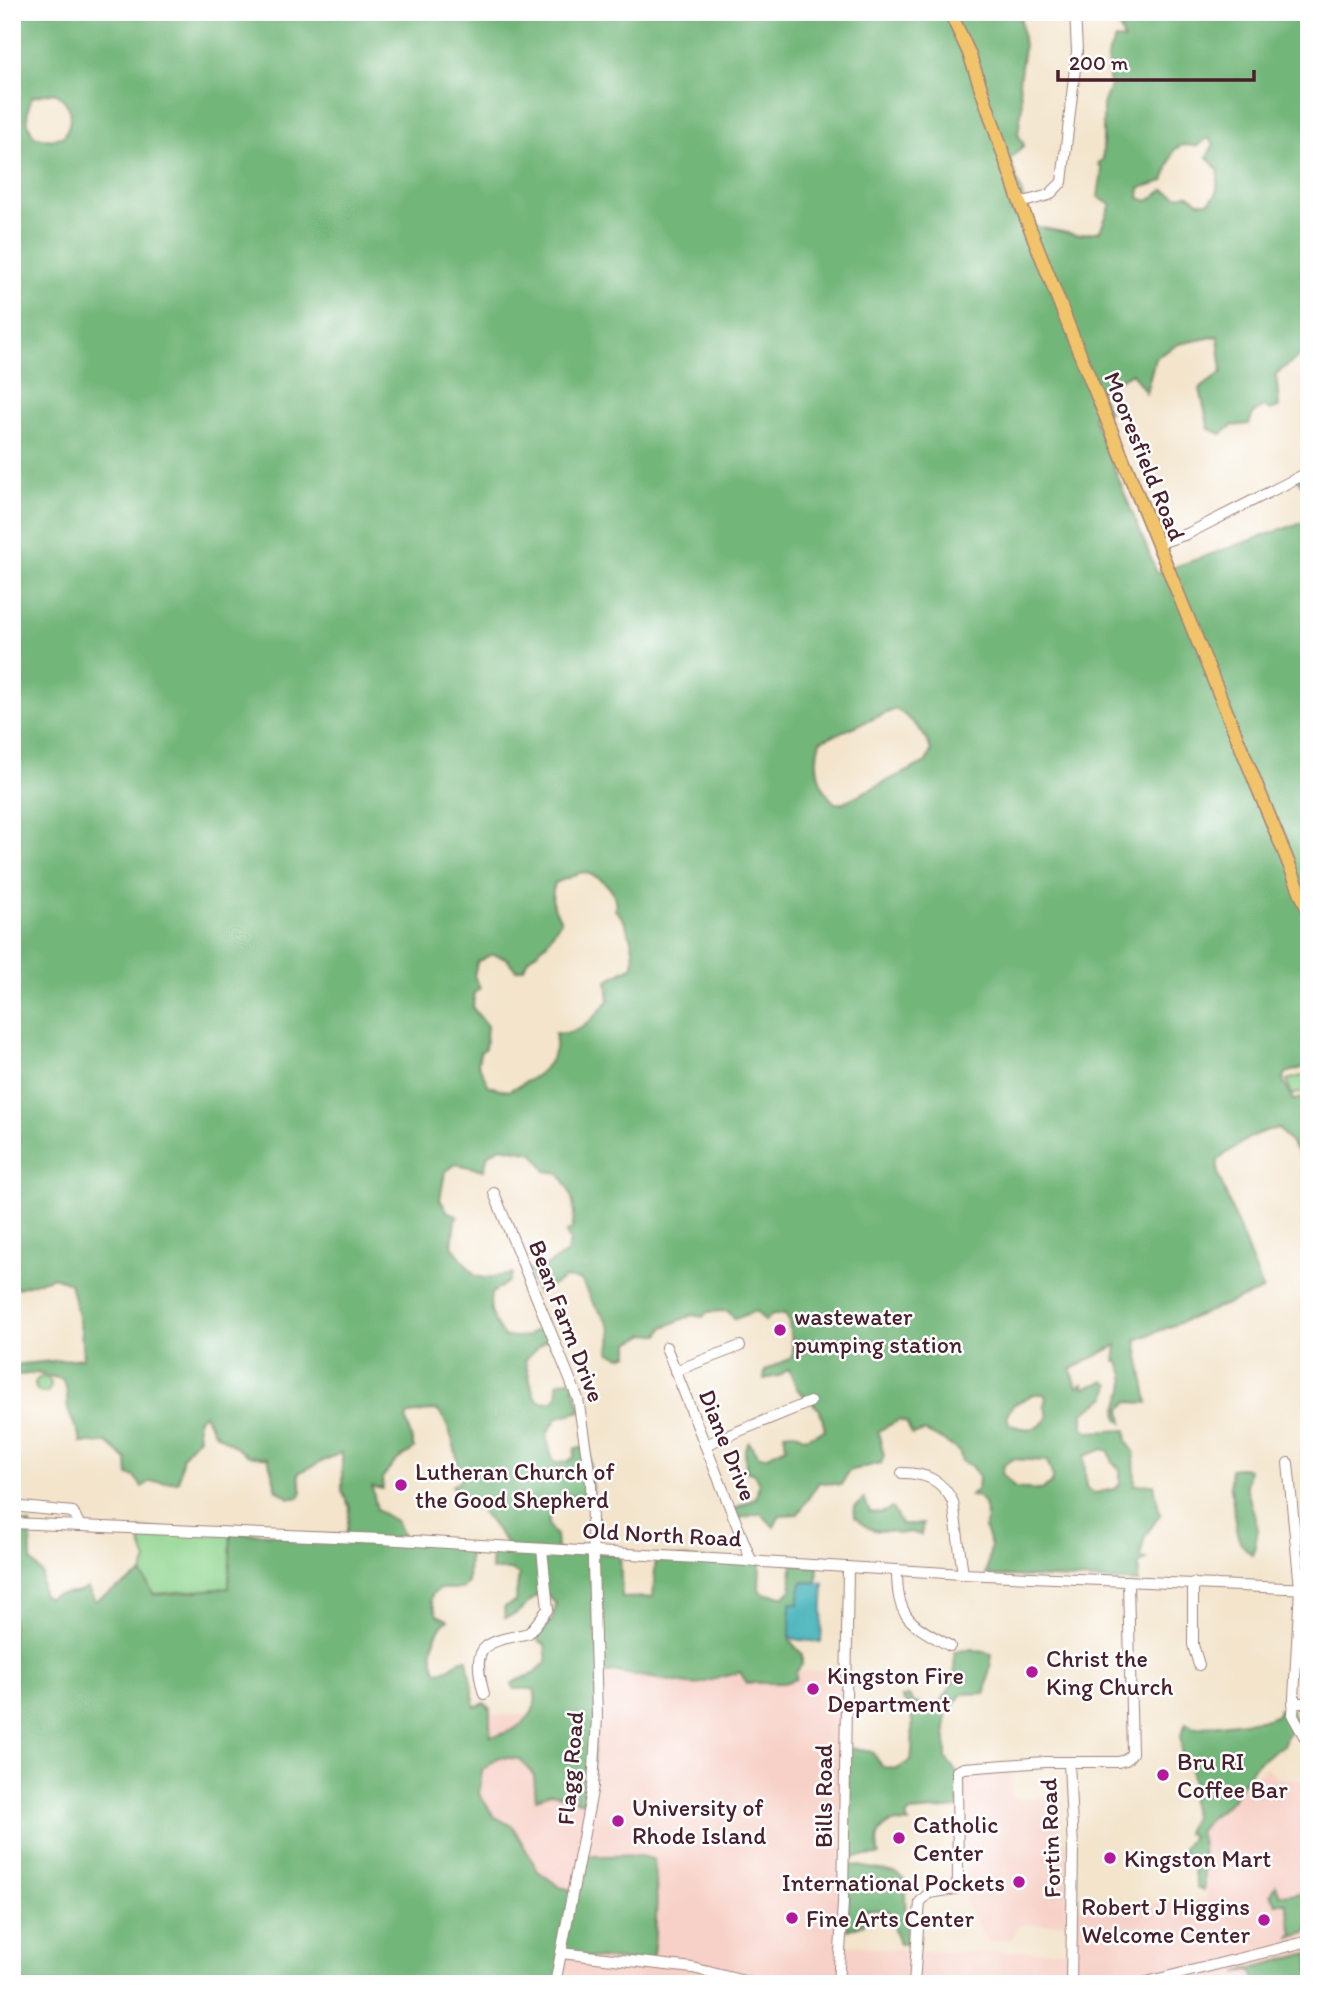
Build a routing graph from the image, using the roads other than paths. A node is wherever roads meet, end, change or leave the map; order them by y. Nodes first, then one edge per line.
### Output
1 (950, 12) edge
2 (1075, 12) edge
3 (1020, 203) junction
4 (1309, 472) edge
5 (1157, 544) junction
6 (1309, 913) edge
7 (494, 1193) dead end
8 (740, 1346) dead end
9 (666, 1347) dead end
10 (675, 1371) junction
11 (810, 1402) dead end
12 (705, 1445) junction
13 (1288, 1463) dead end
14 (902, 1473) dead end
15 (12, 1506) edge
16 (12, 1523) edge
17 (80, 1526) junction
18 (542, 1549) junction
19 (594, 1552) junction
20 (751, 1560) junction
21 (848, 1567) junction
22 (897, 1570) junction
23 (963, 1574) junction
24 (1128, 1581) junction
25 (1193, 1583) junction
26 (1304, 1589) edge
27 (950, 1646) dead end
28 (1199, 1665) dead end
29 (484, 1694) dead end
30 (1293, 1703) junction
31 (1309, 1703) edge
32 (1309, 1745) edge
33 (1069, 1762) junction
34 (1309, 1941) edge
35 (561, 1954) junction
36 (555, 1984) edge
37 (756, 1984) edge
38 (838, 1984) edge
39 (914, 1984) edge
40 (1071, 1984) edge
41 (1139, 1984) edge

1 - 3 main road, Mooresfield Road
2 - 3 street
3 - 5 main road, Mooresfield Road
4 - 5 street
5 - 6 main road, Mooresfield Road
7 - 19 street, Bean Farm Drive
8 - 10 street
9 - 10 street, Diane Drive
10 - 12 street, Diane Drive
11 - 12 street
12 - 20 street, Diane Drive
13 - 26 street
14 - 23 street
15 - 17 street
16 - 17 street, Old North Road
17 - 18 street, Old North Road
18 - 19 street, Old North Road
18 - 29 street
19 - 20 street, Old North Road
19 - 35 street, Flagg Road
20 - 21 street, Old North Road
21 - 22 street, Old North Road
21 - 38 street, Bills Road
22 - 23 street, Old North Road
22 - 27 street
23 - 24 street, Old North Road
24 - 25 street, Old North Road
24 - 33 street, Fortin Road
25 - 26 street, Old North Road
25 - 28 street
26 - 30 street
30 - 31 street
30 - 32 street
33 - 39 street
33 - 40 street, Fortin Road
34 - 41 street
35 - 36 street, Flagg Road
35 - 37 street

